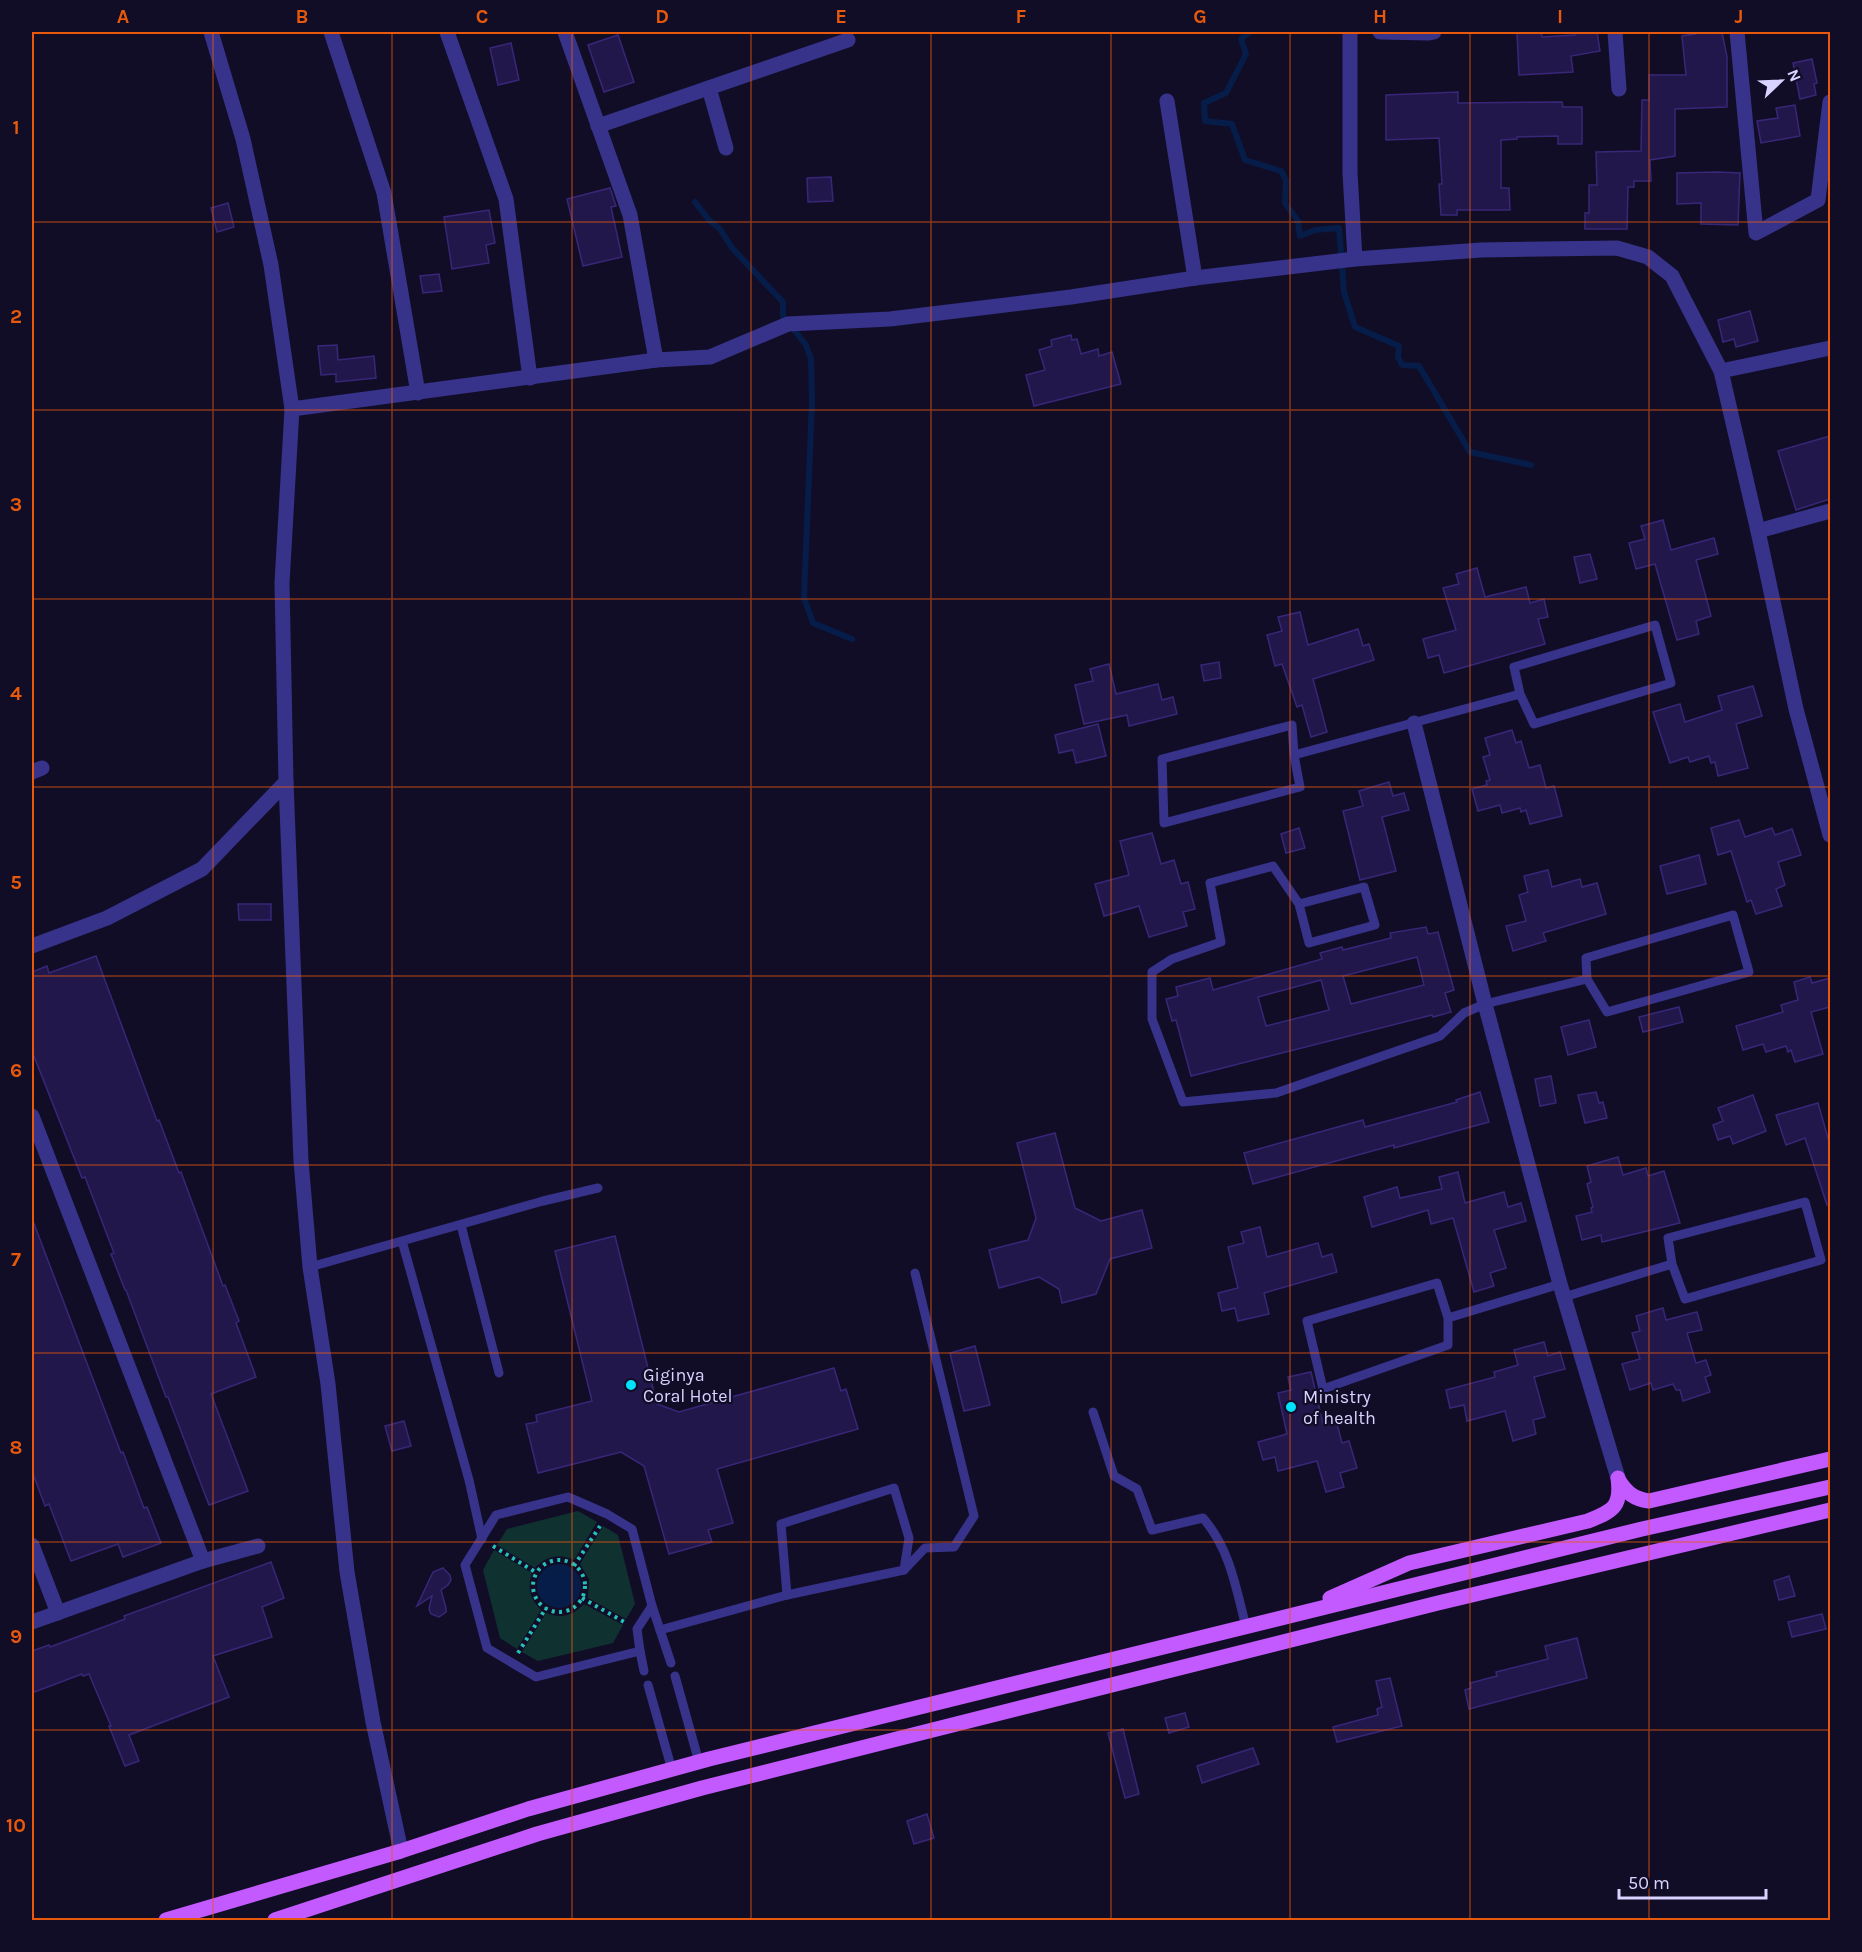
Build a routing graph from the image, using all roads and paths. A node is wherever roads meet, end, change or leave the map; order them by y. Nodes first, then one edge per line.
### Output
1 (211, 32) edge
2 (331, 32) edge
3 (447, 32) edge
4 (564, 32) edge
5 (1350, 32) edge
6 (1380, 32) edge
7 (1434, 32) edge
8 (1615, 32) edge
9 (1737, 32) edge
10 (848, 40) dead end
11 (709, 88) junction
12 (1619, 89) dead end
13 (1167, 101) dead end
14 (1830, 102) edge
15 (598, 126) junction
16 (726, 148) dead end
17 (1355, 260) junction
18 (1196, 278) junction
19 (1830, 348) edge
20 (656, 360) junction
21 (1721, 371) junction
22 (530, 378) junction
23 (418, 393) junction
24 (292, 409) junction
25 (1830, 511) edge
26 (1758, 531) junction
27 (1520, 694) junction
28 (1414, 723) junction
29 (1294, 755) junction
30 (286, 782) junction
31 (1830, 835) edge
32 (1299, 904) junction
33 (32, 946) edge
34 (1587, 979) junction
35 (1485, 1004) junction
36 (32, 1116) edge
37 (598, 1188) dead end
38 (461, 1225) junction
39 (402, 1241) junction
40 (1672, 1264) junction
41 (310, 1267) junction
42 (915, 1273) dead end
43 (1562, 1290) junction
44 (1448, 1318) junction
45 (499, 1372) dead end
46 (1093, 1412) dead end
47 (1830, 1460) edge
48 (1618, 1478) junction
49 (1830, 1487) edge
50 (1830, 1510) edge
51 (607, 1514) junction
52 (482, 1539) junction
53 (32, 1545) edge
54 (258, 1546) dead end
55 (203, 1561) junction
56 (574, 1566) junction
57 (904, 1570) junction
58 (537, 1573) junction
59 (787, 1595) junction
60 (582, 1598) junction
61 (652, 1606) junction
62 (546, 1608) junction
63 (58, 1613) junction
64 (1294, 1614) junction
65 (32, 1622) edge
66 (1246, 1627) junction
67 (638, 1629) junction
68 (660, 1630) junction
69 (640, 1651) junction
70 (512, 1663) junction
71 (671, 1663) dead end
72 (644, 1671) dead end
73 (675, 1676) dead end
74 (648, 1685) dead end
75 (699, 1762) junction
76 (672, 1770) junction
77 (401, 1851) junction
78 (166, 1920) edge
79 (275, 1920) edge

1 - 24 street
2 - 23 street
3 - 22 street
4 - 15 street
5 - 17 street
6 - 7 street
8 - 12 street
9 - 14 street
10 - 11 street
11 - 15 street
11 - 16 street
13 - 18 street
15 - 20 street
17 - 18 street
17 - 21 street
18 - 20 street
19 - 21 street
20 - 22 street
21 - 26 street
22 - 23 street
23 - 24 street
24 - 30 street
25 - 26 street
26 - 31 street
27 - 27 lane
27 - 28 lane
28 - 29 lane
28 - 35 street
29 - 29 lane
30 - 33 street
30 - 41 street
32 - 32 lane
32 - 35 lane
34 - 34 lane
34 - 35 lane
35 - 43 street
36 - 55 street
37 - 38 lane
38 - 39 lane
38 - 45 lane
39 - 41 lane
39 - 52 lane
40 - 40 lane
40 - 43 lane
41 - 77 street
42 - 57 lane
43 - 44 lane
43 - 48 street
44 - 44 lane
46 - 66 lane
47 - 48 main road
48 - 64 main road
49 - 64 main road
50 - 79 main road
51 - 52 lane
51 - 56 path
51 - 61 lane
52 - 58 path
52 - 70 lane
53 - 63 street
54 - 55 street
55 - 63 street
56 - 58 path
56 - 60 path
57 - 59 lane
57 - 59 lane
58 - 62 path
59 - 68 lane
60 - 62 path
60 - 67 path
61 - 67 lane
61 - 68 lane
62 - 70 path
63 - 65 street
64 - 66 main road
66 - 75 main road
67 - 69 lane
68 - 71 lane
69 - 70 lane
69 - 72 lane
73 - 75 lane
74 - 76 lane
75 - 76 main road
76 - 77 main road
77 - 78 main road

